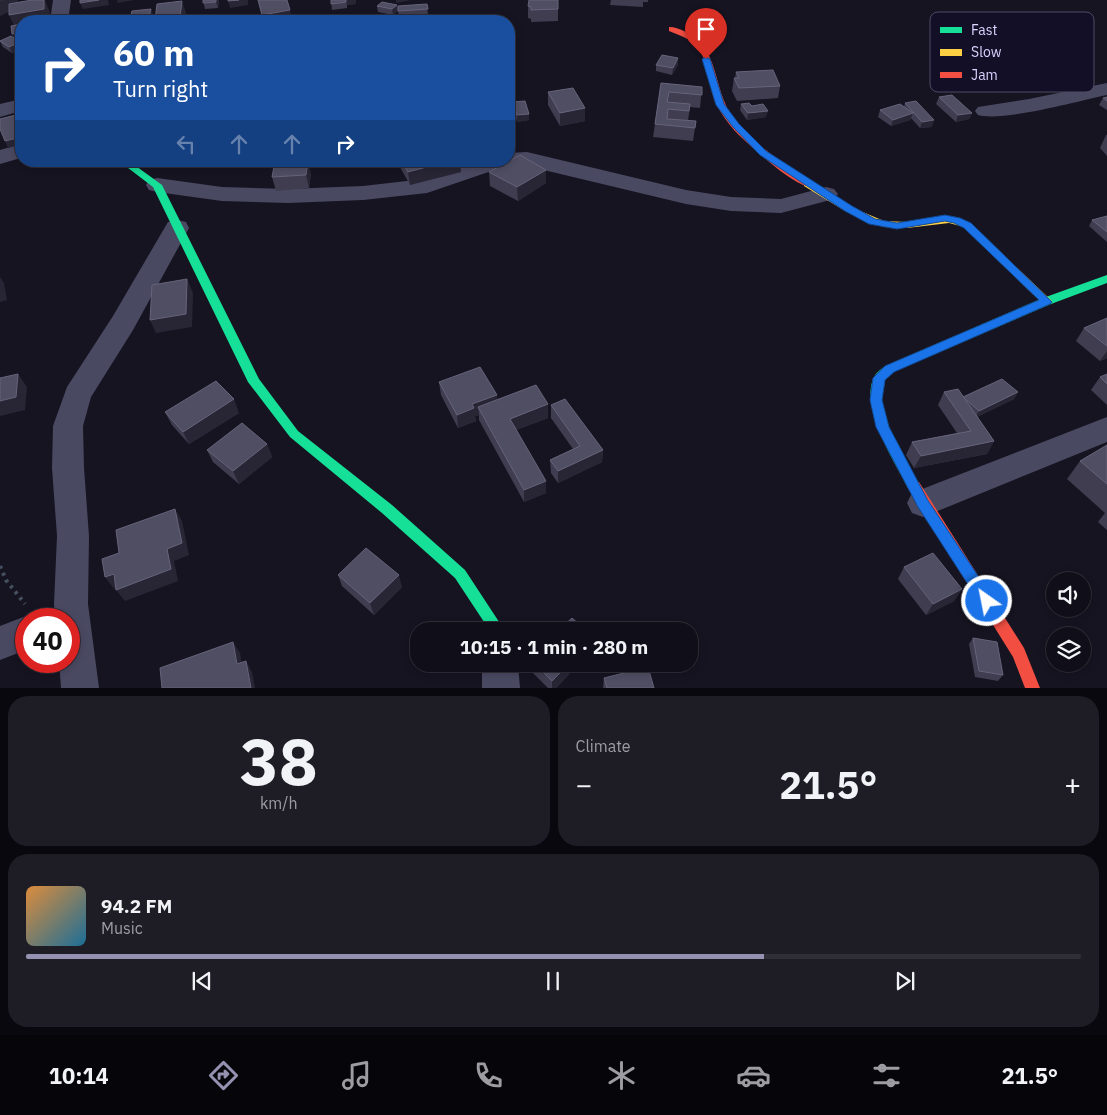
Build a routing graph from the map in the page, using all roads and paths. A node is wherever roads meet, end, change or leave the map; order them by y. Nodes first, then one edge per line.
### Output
1 (62, 0) edge
2 (60, 15) edge
3 (672, 29) dead end
4 (1107, 89) edge
5 (1092, 92) edge
6 (1094, 92) edge
7 (15, 107) edge
8 (0, 111) edge
9 (985, 111) dead end
10 (15, 153) edge
11 (0, 157) edge
12 (515, 160) edge
13 (131, 167) edge
14 (481, 167) edge
15 (157, 185) junction
16 (826, 194) junction
17 (177, 228) junction
18 (1107, 279) edge
19 (1047, 302) junction
20 (1107, 429) edge
21 (923, 503) junction
22 (0, 566) edge
23 (21, 608) edge
24 (492, 622) edge
25 (15, 632) edge
26 (0, 643) edge
27 (500, 672) edge
28 (80, 688) edge
29 (500, 688) edge
30 (1033, 688) edge

1 - 2 street
3 - 16 street
4 - 6 street
5 - 9 street
7 - 8 street
10 - 11 street
12 - 16 street
13 - 15 street
14 - 15 street
15 - 17 street
16 - 19 street
17 - 24 street
17 - 28 street
18 - 19 street
19 - 21 street
20 - 21 street
21 - 30 street
22 - 23 path
25 - 26 street
27 - 29 street

